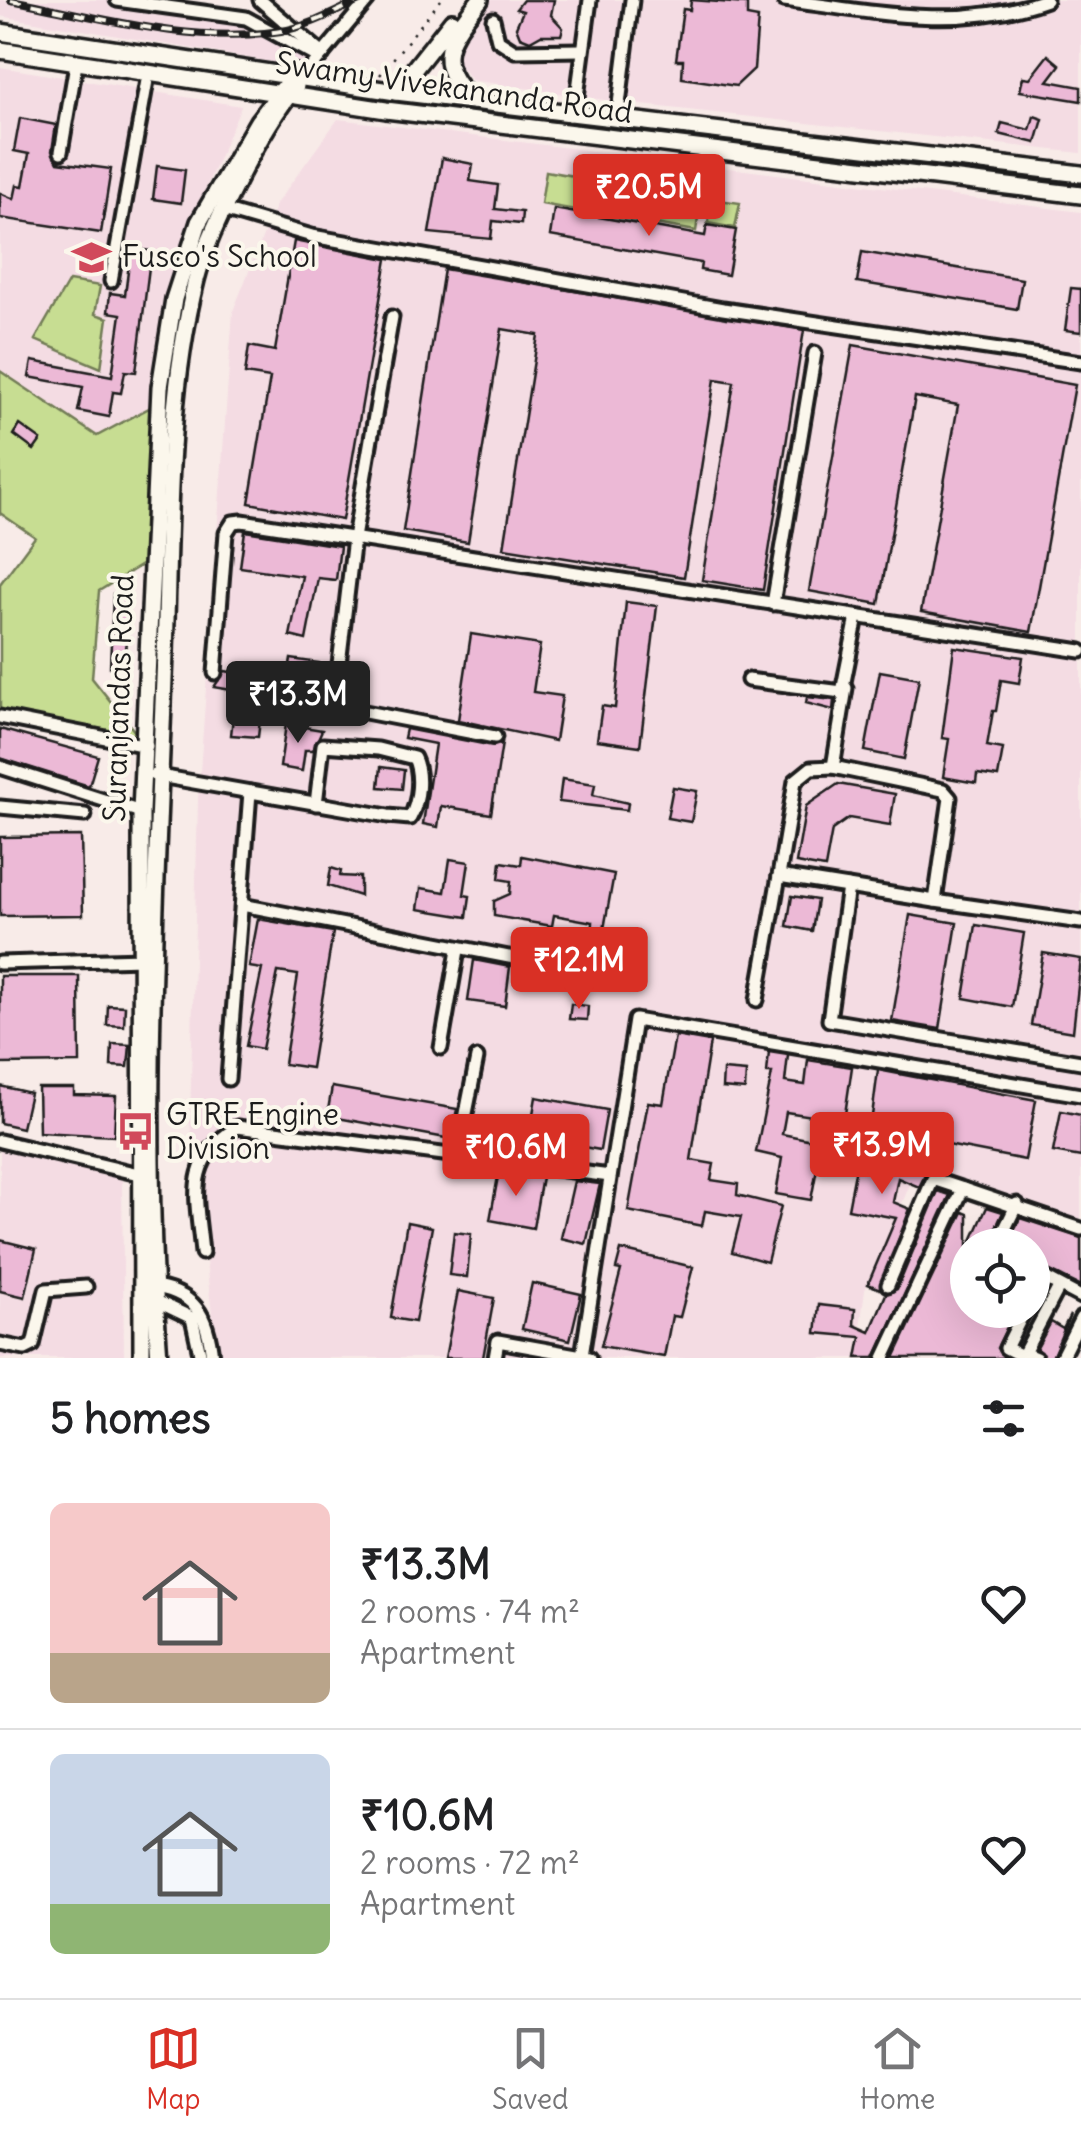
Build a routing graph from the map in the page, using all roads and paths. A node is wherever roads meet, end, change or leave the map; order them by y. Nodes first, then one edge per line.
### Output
1 (117, 0) edge
2 (260, 0) edge
3 (368, 0) edge
4 (442, 0) edge
5 (470, 0) edge
6 (480, 0) edge
7 (590, 0) edge
8 (632, 0) edge
9 (784, 0) edge
10 (1046, 0) edge
11 (493, 19) dead end
12 (0, 32) edge
13 (0, 50) edge
14 (582, 50) junction
15 (321, 56) junction
16 (76, 64) junction
17 (148, 74) junction
18 (300, 74) junction
19 (370, 88) junction
20 (285, 92) junction
21 (396, 92) junction
22 (474, 102) junction
23 (569, 115) junction
24 (617, 120) junction
25 (62, 152) dead end
26 (1081, 174) edge
27 (1081, 195) edge
28 (223, 210) junction
29 (110, 281) dead end
30 (392, 317) dead end
31 (815, 353) dead end
32 (1081, 362) edge
33 (354, 538) junction
34 (773, 604) junction
35 (856, 617) junction
36 (1081, 651) edge
37 (215, 673) dead end
38 (748, 680) dead end
39 (846, 688) junction
40 (264, 694) dead end
41 (334, 706) junction
42 (0, 717) edge
43 (495, 737) dead end
44 (147, 746) junction
45 (0, 767) edge
46 (833, 768) junction
47 (152, 775) junction
48 (250, 792) junction
49 (316, 804) junction
50 (0, 807) edge
51 (142, 812) junction
52 (86, 816) dead end
53 (779, 876) junction
54 (848, 887) junction
55 (935, 901) junction
56 (242, 905) junction
57 (1081, 922) edge
58 (458, 950) junction
59 (143, 959) junction
60 (0, 963) edge
61 (544, 964) dead end
62 (757, 1000) dead end
63 (441, 1048) dead end
64 (477, 1058) dead end
65 (1081, 1062) edge
66 (228, 1078) dead end
67 (1081, 1094) edge
68 (0, 1142) edge
69 (458, 1154) junction
70 (146, 1176) junction
71 (610, 1176) junction
72 (963, 1189) junction
73 (1017, 1204) junction
74 (1005, 1228) edge
75 (1081, 1229) edge
76 (202, 1252) dead end
77 (1050, 1282) edge
78 (888, 1285) dead end
79 (86, 1286) dead end
80 (1059, 1287) junction
81 (147, 1291) junction
82 (1081, 1298) edge
83 (1081, 1318) edge
84 (1016, 1328) edge
85 (0, 1344) edge
86 (1020, 1355) dead end
87 (585, 1357) edge
88 (142, 1358) edge
89 (159, 1358) edge
90 (200, 1358) edge
91 (212, 1358) edge
92 (494, 1358) edge
93 (884, 1358) edge
94 (1036, 1358) edge
95 (1061, 1358) edge

1 - 15 street
2 - 15 street
3 - 15 street
4 - 19 path
5 - 21 main road
6 - 22 main road
7 - 14 street
8 - 24 street
9 - 10 street
11 - 14 street
12 - 18 main road, Swamy Vivekananda Road
13 - 16 main road, Swamy Vivekananda Road
14 - 23 street
15 - 18 street
16 - 17 main road, Swamy Vivekananda Road
16 - 25 street
17 - 20 main road, Swamy Vivekananda Road
17 - 29 street
18 - 19 main road, Swamy Vivekananda Road
18 - 20 main road, Suranjandas Road
19 - 21 main road, Swamy Vivekananda Road
20 - 27 main road, Swamy Vivekananda Road
20 - 28 main road, Suranjandas Road
20 - 44 main road, Suranjandas Road
21 - 22 main road, Swamy Vivekananda Road
22 - 23 main road, Swamy Vivekananda Road
23 - 24 main road, Swamy Vivekananda Road
24 - 26 main road, Swamy Vivekananda Road
28 - 32 street
28 - 47 main road, Suranjandas Road
30 - 33 street
31 - 34 street
33 - 34 street
33 - 37 street
33 - 41 street
34 - 35 street
35 - 36 street
35 - 39 street
38 - 39 street
39 - 46 street
40 - 41 street
41 - 43 street
42 - 44 street
44 - 47 main road, Suranjandas Road
45 - 51 street
46 - 53 street
46 - 55 street
47 - 48 street
47 - 51 main road, Suranjandas Road
47 - 70 main road, Suranjandas Road
48 - 49 street
48 - 56 street
49 - 49 street
50 - 52 street
51 - 59 main road, Suranjandas Road
53 - 54 street
53 - 62 street
54 - 55 street
54 - 65 street
55 - 57 street
56 - 58 street
56 - 66 street
58 - 61 street
58 - 63 street
59 - 60 street
59 - 70 main road, Suranjandas Road
64 - 69 street
67 - 71 street
68 - 70 street
69 - 71 street
69 - 76 street
70 - 81 main road, Suranjandas Road
71 - 87 street
72 - 73 street
72 - 78 street
72 - 93 street
73 - 74 street
73 - 75 street
77 - 80 street
79 - 85 street
80 - 82 street
80 - 94 street
81 - 88 main road, Suranjandas Road
81 - 89 main road, Suranjandas Road
81 - 90 street
81 - 91 street
83 - 95 street
84 - 86 street
87 - 92 street

